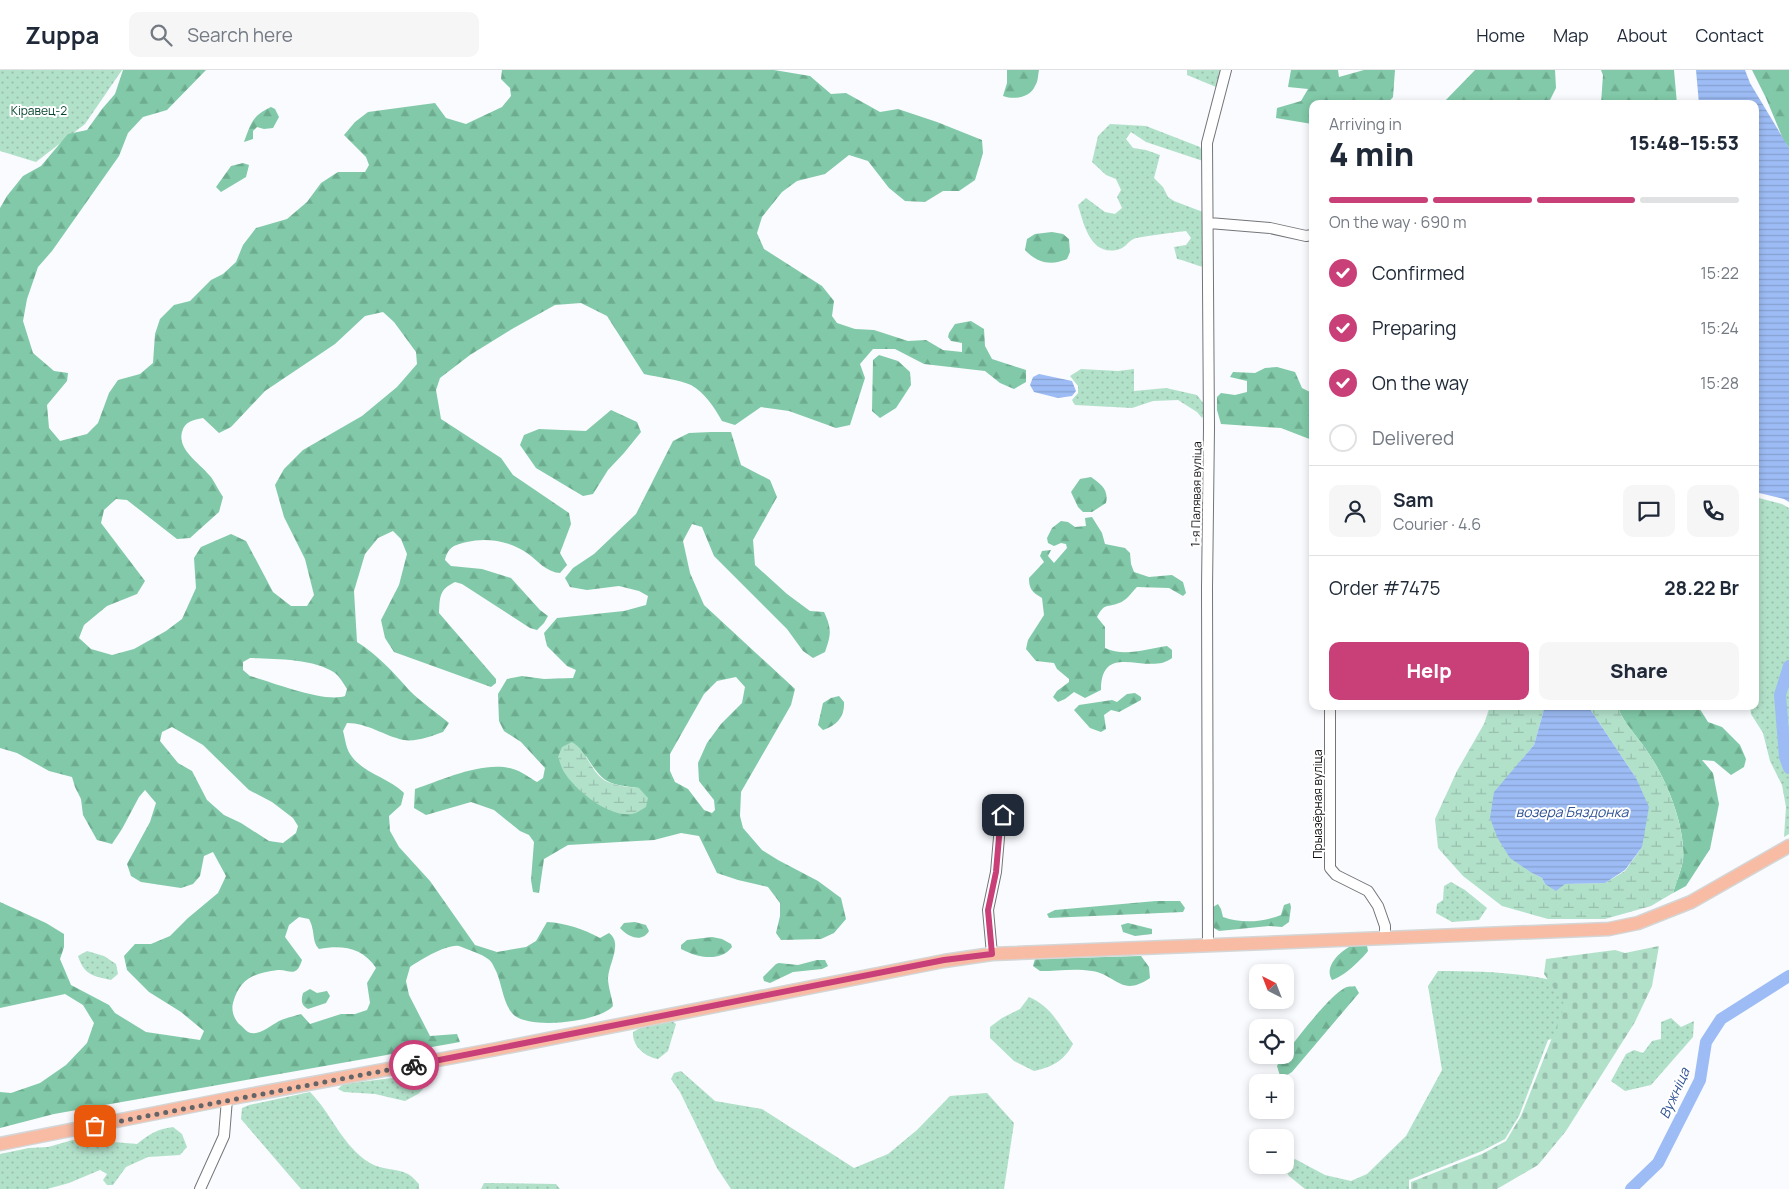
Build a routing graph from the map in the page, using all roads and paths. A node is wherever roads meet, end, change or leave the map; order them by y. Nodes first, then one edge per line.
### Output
1 (1226, 70) edge
2 (1209, 223) junction
3 (1309, 236) edge
4 (1330, 710) edge
5 (1007, 804) dead end
6 (1789, 846) edge
7 (1385, 938) junction
8 (1208, 944) junction
9 (992, 954) junction
10 (227, 1100) junction
11 (0, 1144) edge
12 (200, 1189) edge

1 - 2 street, 1-я Палявая вуліца
2 - 3 street
2 - 8 street, 1-я Палявая вуліца
4 - 7 street, Прыазёрная вуліца
5 - 9 street
6 - 7 main road
7 - 8 main road
8 - 9 main road
9 - 10 main road
10 - 11 main road
10 - 12 street

